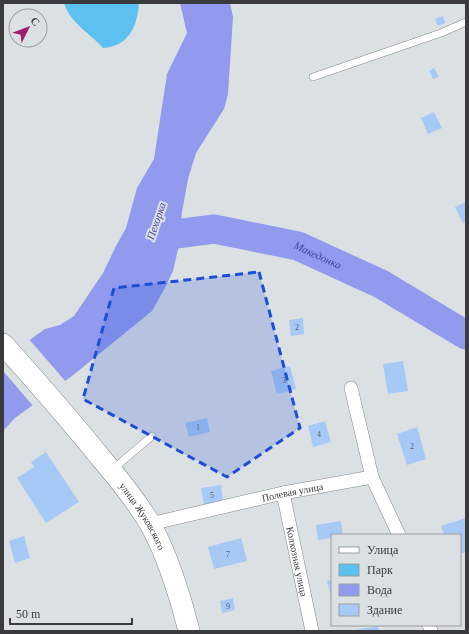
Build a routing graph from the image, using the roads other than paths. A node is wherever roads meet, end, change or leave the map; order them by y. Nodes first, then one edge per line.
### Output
1 (466, 22) edge
2 (313, 77) dead end
3 (3, 344) edge
4 (351, 388) dead end
5 (152, 436) dead end
6 (112, 470) junction
7 (372, 477) junction
8 (283, 493) junction
9 (150, 524) junction
10 (399, 534) edge
11 (188, 631) edge
12 (312, 631) edge

1 - 2 lane
3 - 6 main road, улица Жуковского
4 - 7 street
5 - 6 lane
6 - 9 main road, улица Жуковского
7 - 8 street, Полевая улица
7 - 10 street
8 - 9 street, Полевая улица
8 - 12 street, Колхозная улица
9 - 11 main road, улица Жуковского

